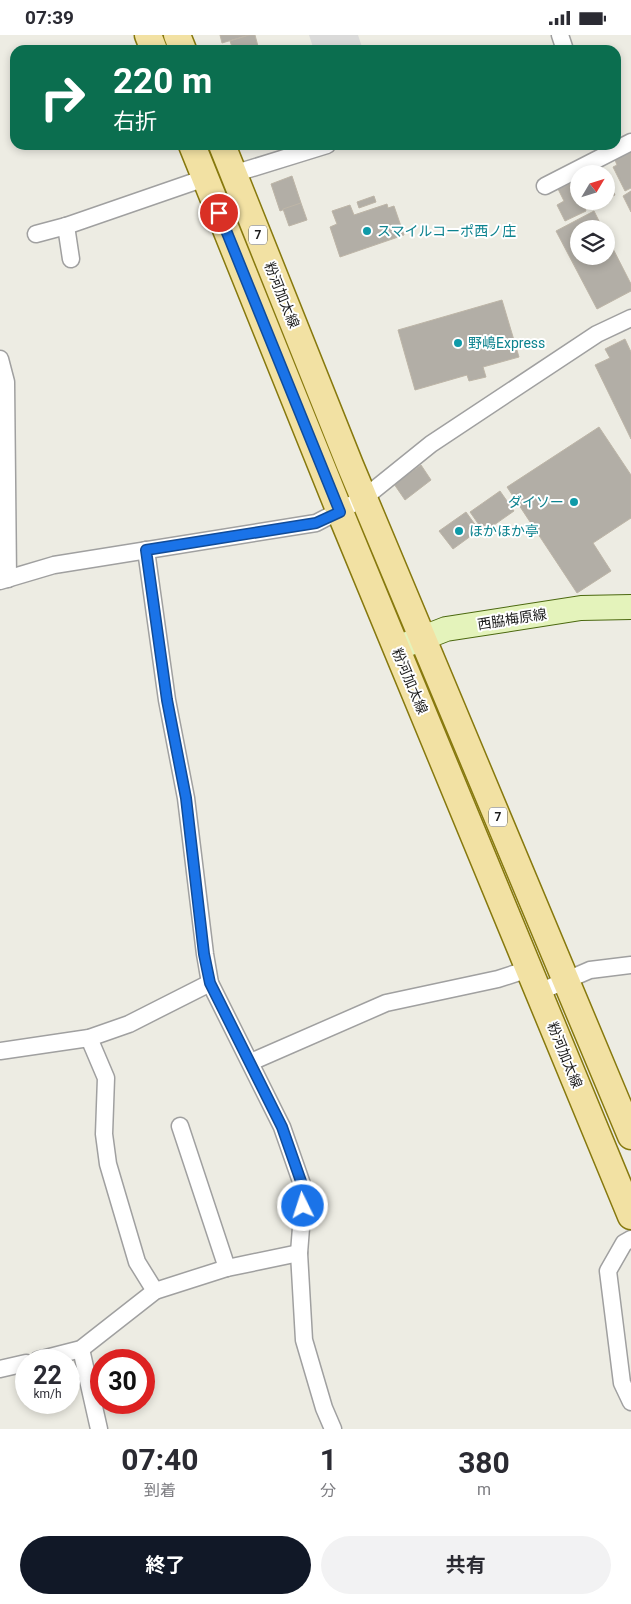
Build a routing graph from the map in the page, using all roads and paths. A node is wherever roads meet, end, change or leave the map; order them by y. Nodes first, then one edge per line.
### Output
1 (194, 150) edge
2 (224, 150) edge
3 (311, 150) edge
4 (602, 150) edge
5 (233, 174) junction
6 (205, 178) junction
7 (545, 186) dead end
8 (66, 226) junction
9 (36, 234) dead end
10 (71, 259) dead end
11 (631, 318) edge
12 (0, 359) edge
13 (364, 498) junction
14 (340, 512) junction
15 (146, 550) junction
16 (4, 580) edge
17 (631, 607) edge
18 (423, 638) junction
19 (396, 648) junction
20 (631, 965) edge
21 (534, 980) junction
22 (566, 981) junction
23 (210, 983) junction
24 (88, 1038) junction
25 (0, 1051) edge
26 (251, 1062) junction
27 (180, 1126) dead end
28 (631, 1136) edge
29 (631, 1216) edge
30 (631, 1239) edge
31 (299, 1253) junction
32 (227, 1268) junction
33 (155, 1291) junction
34 (81, 1349) joint
35 (15, 1366) edge
36 (0, 1369) edge
37 (631, 1402) edge
38 (99, 1429) edge
39 (333, 1429) edge

1 - 6 main road, 粉河加太線 / 7
2 - 5 main road, 粉河加太線 / 7
3 - 5 street
4 - 7 street
5 - 13 main road, 粉河加太線 / 7
6 - 8 street
6 - 14 main road, 粉河加太線 / 7
8 - 9 street
8 - 10 street
11 - 13 street
12 - 16 street
13 - 14 street
13 - 18 main road, 粉河加太線 / 7
14 - 15 street
14 - 19 main road, 粉河加太線 / 7
15 - 16 street
15 - 23 street
17 - 18 main road, 西脇梅原線
18 - 19 main road, 西脇梅原線
18 - 22 main road, 粉河加太線 / 7
19 - 21 main road, 粉河加太線 / 7
20 - 22 street
21 - 22 street
21 - 26 street
21 - 29 main road, 粉河加太線 / 7
22 - 28 main road, 粉河加太線 / 7
23 - 24 street
23 - 26 street
24 - 25 street
24 - 33 street
26 - 31 street
27 - 32 street
30 - 37 street
31 - 32 street
31 - 39 street
32 - 33 street
33 - 34 street
34 - 38 street
35 - 36 street

